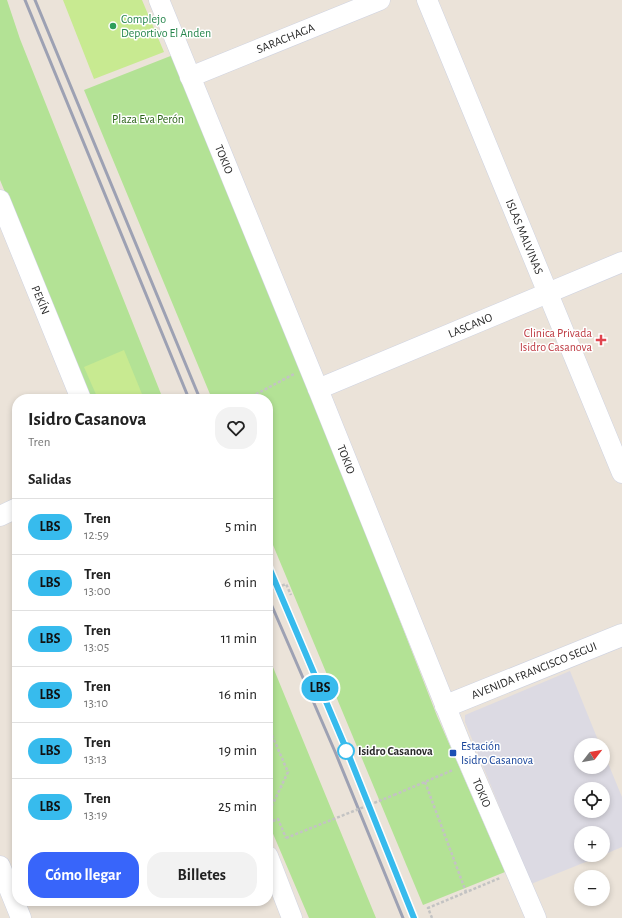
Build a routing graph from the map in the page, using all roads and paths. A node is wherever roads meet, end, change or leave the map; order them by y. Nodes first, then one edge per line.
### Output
1 (159, 0) edge
2 (380, 0) edge
3 (427, 0) edge
4 (190, 76) junction
5 (0, 200) edge
6 (622, 262) edge
7 (548, 293) junction
8 (308, 366) junction
9 (318, 389) junction
10 (79, 394) edge
11 (256, 394) edge
12 (622, 473) edge
13 (12, 510) edge
14 (0, 516) edge
15 (273, 589) edge
16 (291, 595) dead end
17 (622, 634) edge
18 (446, 706) junction
19 (273, 738) edge
20 (470, 763) junction
21 (425, 782) junction
22 (273, 804) edge
23 (273, 821) edge
24 (273, 869) edge
25 (516, 871) junction
26 (6, 879) edge
27 (466, 892) junction
28 (12, 895) edge
29 (16, 906) edge
30 (21, 918) edge
31 (292, 918) edge
32 (432, 918) edge
33 (536, 918) edge

1 - 4 street, TOKIO
2 - 4 street, SARACHAGA
3 - 7 street, ISLAS MALVINAS
4 - 8 street, TOKIO
5 - 10 street, PEKÍN
6 - 7 street, LASCANO
7 - 9 street, LASCANO
7 - 12 street, ISLAS MALVINAS
8 - 9 street, TOKIO
8 - 11 path
9 - 18 street, TOKIO
13 - 14 street
15 - 16 path
17 - 18 street, AVENIDA FRANCISCO SEGUI
18 - 20 street, TOKIO
19 - 22 path
20 - 21 path
20 - 25 street, TOKIO
21 - 23 path, bridge
21 - 27 path
24 - 31 street
25 - 27 path
25 - 33 street, TOKIO
26 - 28 street
27 - 32 path
29 - 30 street

